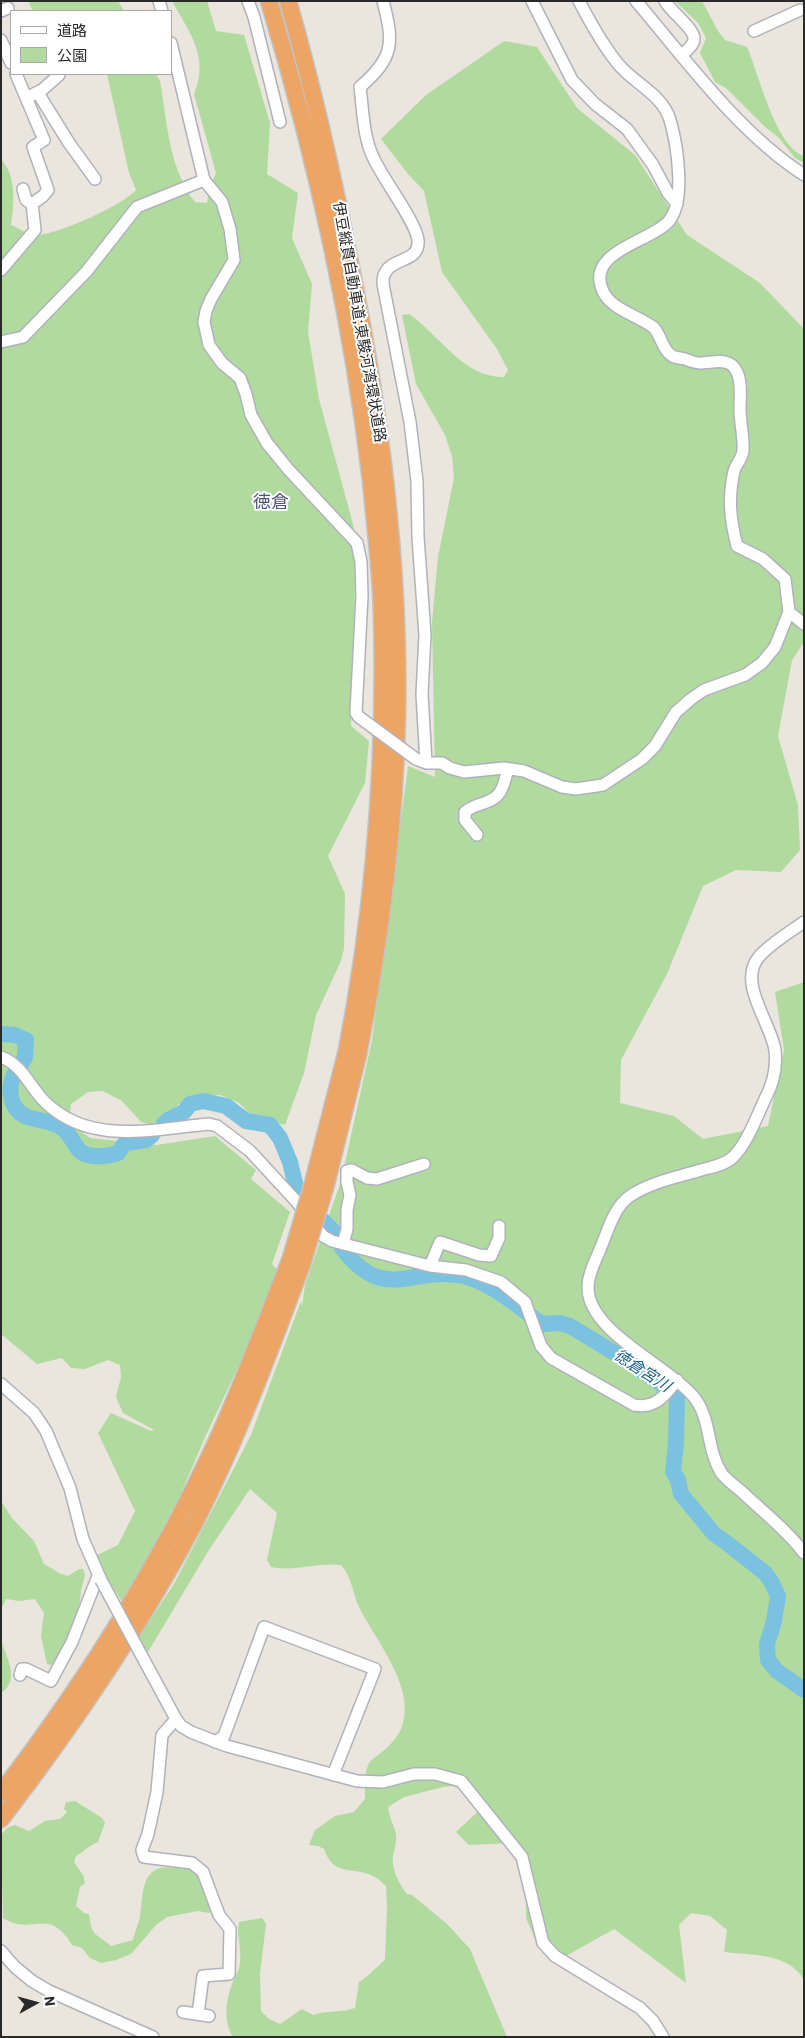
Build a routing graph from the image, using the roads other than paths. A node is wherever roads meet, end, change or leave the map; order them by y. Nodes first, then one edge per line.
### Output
1 (248, 1) edge
2 (260, 1) edge
3 (270, 1) edge
4 (288, 1) edge
5 (292, 1) edge
6 (383, 1) edge
7 (532, 1) edge
8 (579, 1) edge
9 (636, 1) edge
10 (665, 1) edge
11 (792, 1) edge
12 (802, 12) edge
13 (754, 31) dead end
14 (1, 40) edge
15 (172, 47) edge
16 (304, 55) junction
17 (682, 55) junction
18 (10, 61) edge
19 (16, 75) edge
20 (59, 75) edge
21 (38, 93) junction
22 (26, 99) junction
23 (280, 122) dead end
24 (304, 131) junction
25 (804, 175) edge
26 (95, 179) dead end
27 (204, 180) junction
28 (23, 189) dead end
29 (32, 204) junction
30 (677, 204) junction
31 (1, 270) edge
32 (1, 342) edge
33 (789, 612) junction
34 (804, 624) edge
35 (421, 761) junction
36 (508, 769) junction
37 (477, 834) dead end
38 (804, 922) edge
39 (352, 1052) junction
40 (1, 1057) edge
41 (424, 1164) dead end
42 (499, 1226) dead end
43 (344, 1244) junction
44 (296, 1261) junction
45 (430, 1266) junction
46 (677, 1380) junction
47 (1, 1384) edge
48 (804, 1553) edge
49 (100, 1578) junction
50 (20, 1675) dead end
51 (176, 1719) junction
52 (215, 1742) junction
53 (333, 1775) junction
54 (1, 1793) edge
55 (1, 1819) edge
56 (1, 1951) edge
57 (184, 2012) dead end
58 (153, 2037) edge
59 (663, 2037) edge

1 - 23 street
2 - 24 highway
3 - 24 highway, 伊豆縦貫自動車道;東駿河湾環状道路
4 - 16 highway, 伊豆縦貫自動車道;東駿河湾環状道路
5 - 16 highway
6 - 35 street
7 - 30 street
8 - 30 street
9 - 17 street
10 - 17 street
11 - 12 street
12 - 13 street
14 - 18 street
15 - 27 street
16 - 39 highway, 伊豆縦貫自動車道;東駿河湾環状道路
17 - 25 street
19 - 22 street
20 - 21 street
21 - 22 street
21 - 26 street
22 - 29 street
24 - 39 highway, 伊豆縦貫自動車道;東駿河湾環状道路
27 - 32 street
27 - 35 street, bridge
28 - 29 street
29 - 31 street
30 - 33 street
33 - 34 street
33 - 36 street
35 - 36 street
36 - 37 street
38 - 46 street
39 - 44 highway, 伊豆縦貫自動車道;東駿河湾環状道路, bridge
40 - 43 street
41 - 43 street
42 - 45 street
43 - 45 street
44 - 54 highway, 伊豆縦貫自動車道;東駿河湾環状道路
44 - 55 highway, 伊豆縦貫自動車道;東駿河湾環状道路
45 - 46 street
46 - 48 street
47 - 49 street
49 - 50 street
49 - 51 street, bridge
51 - 52 street
51 - 57 street
52 - 53 street
52 - 53 street
53 - 59 street
56 - 58 street

